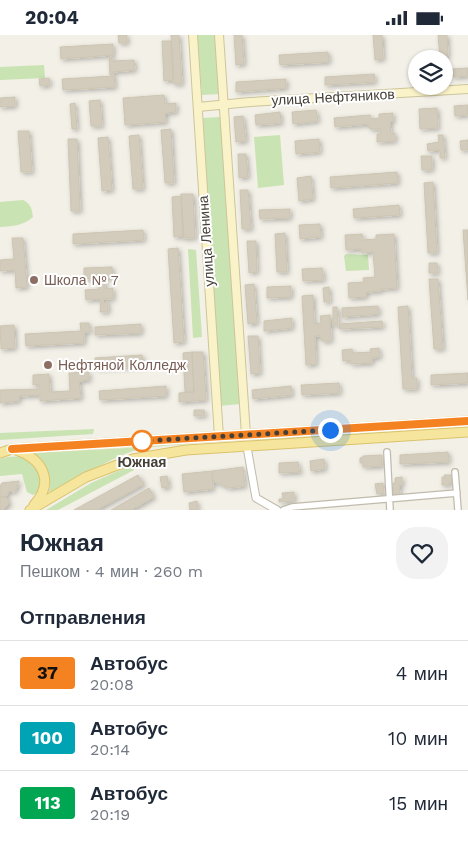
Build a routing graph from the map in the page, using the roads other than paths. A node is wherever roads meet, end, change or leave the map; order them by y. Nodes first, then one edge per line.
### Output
1 (193, 35) edge
2 (220, 35) edge
3 (468, 89) edge
4 (224, 104) junction
5 (198, 107) junction
6 (468, 421) edge
7 (468, 432) edge
8 (246, 435) junction
9 (219, 437) junction
10 (188, 439) junction
11 (247, 447) junction
12 (220, 448) junction
13 (5, 450) edge
14 (186, 450) junction
15 (387, 452) dead end
16 (455, 472) dead end
17 (457, 493) junction
18 (389, 499) junction
19 (30, 510) edge
20 (276, 510) edge
21 (283, 510) edge
22 (390, 510) edge
23 (458, 510) edge

1 - 5 main road, улица Ленина
2 - 4 main road, улица Ленина
3 - 4 main road, улица Нефтяников
4 - 5 main road, улица Нефтяников
4 - 8 main road, улица Ленина
5 - 9 main road, улица Ленина
6 - 8 main road
7 - 11 main road
8 - 9 main road
8 - 11 main road, улица Ленина
9 - 10 main road
9 - 12 main road, улица Ленина
10 - 13 main road
10 - 14 main road
11 - 12 main road
11 - 20 street
12 - 14 main road
13 - 19 main road
14 - 19 main road
15 - 18 street
16 - 17 street
17 - 18 street
17 - 23 street
18 - 21 street
18 - 22 street

